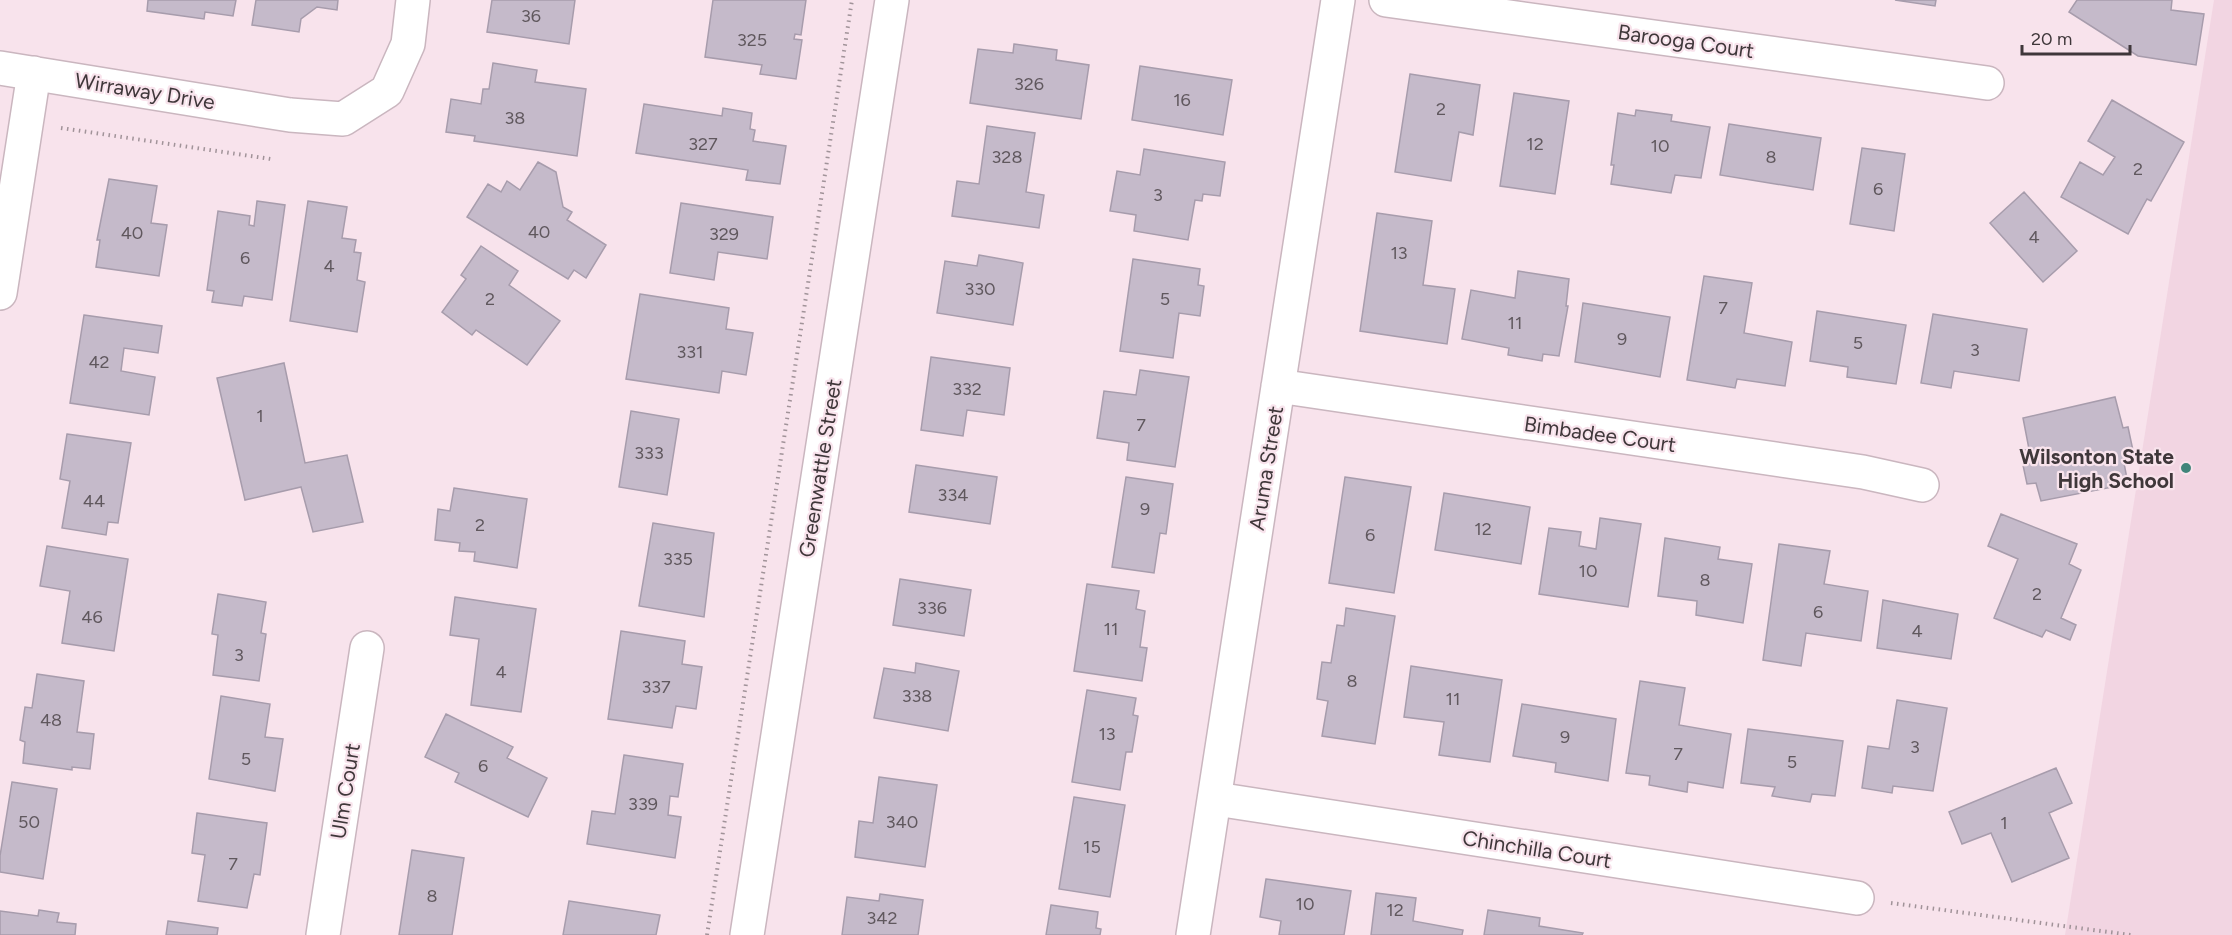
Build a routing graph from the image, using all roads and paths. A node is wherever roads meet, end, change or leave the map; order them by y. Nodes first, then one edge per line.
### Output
1 (413, 0) edge
2 (852, 0) edge
3 (892, 0) edge
4 (1338, 0) edge
5 (1386, 0) edge
6 (0, 68) edge
7 (34, 73) junction
8 (1987, 83) dead end
9 (27, 123) junction
10 (271, 159) dead end
11 (0, 293) edge
12 (1278, 386) junction
13 (1922, 485) dead end
14 (367, 648) dead end
15 (1216, 799) junction
16 (1857, 898) joint
17 (323, 935) edge
18 (707, 935) edge
19 (747, 935) edge
20 (1193, 935) edge
21 (2131, 935) edge

1 - 7 street, Wirraway Drive
2 - 18 path
3 - 19 street, Greenwattle Street
4 - 12 street, Aruma Street
5 - 8 street, Barooga Court
6 - 7 street, Wirraway Drive
7 - 9 street
9 - 10 path
9 - 11 street
12 - 13 street, Bimbadee Court
12 - 15 street, Aruma Street
14 - 17 street, Ulm Court
15 - 16 street, Chinchilla Court
15 - 20 street, Aruma Street
16 - 21 path

